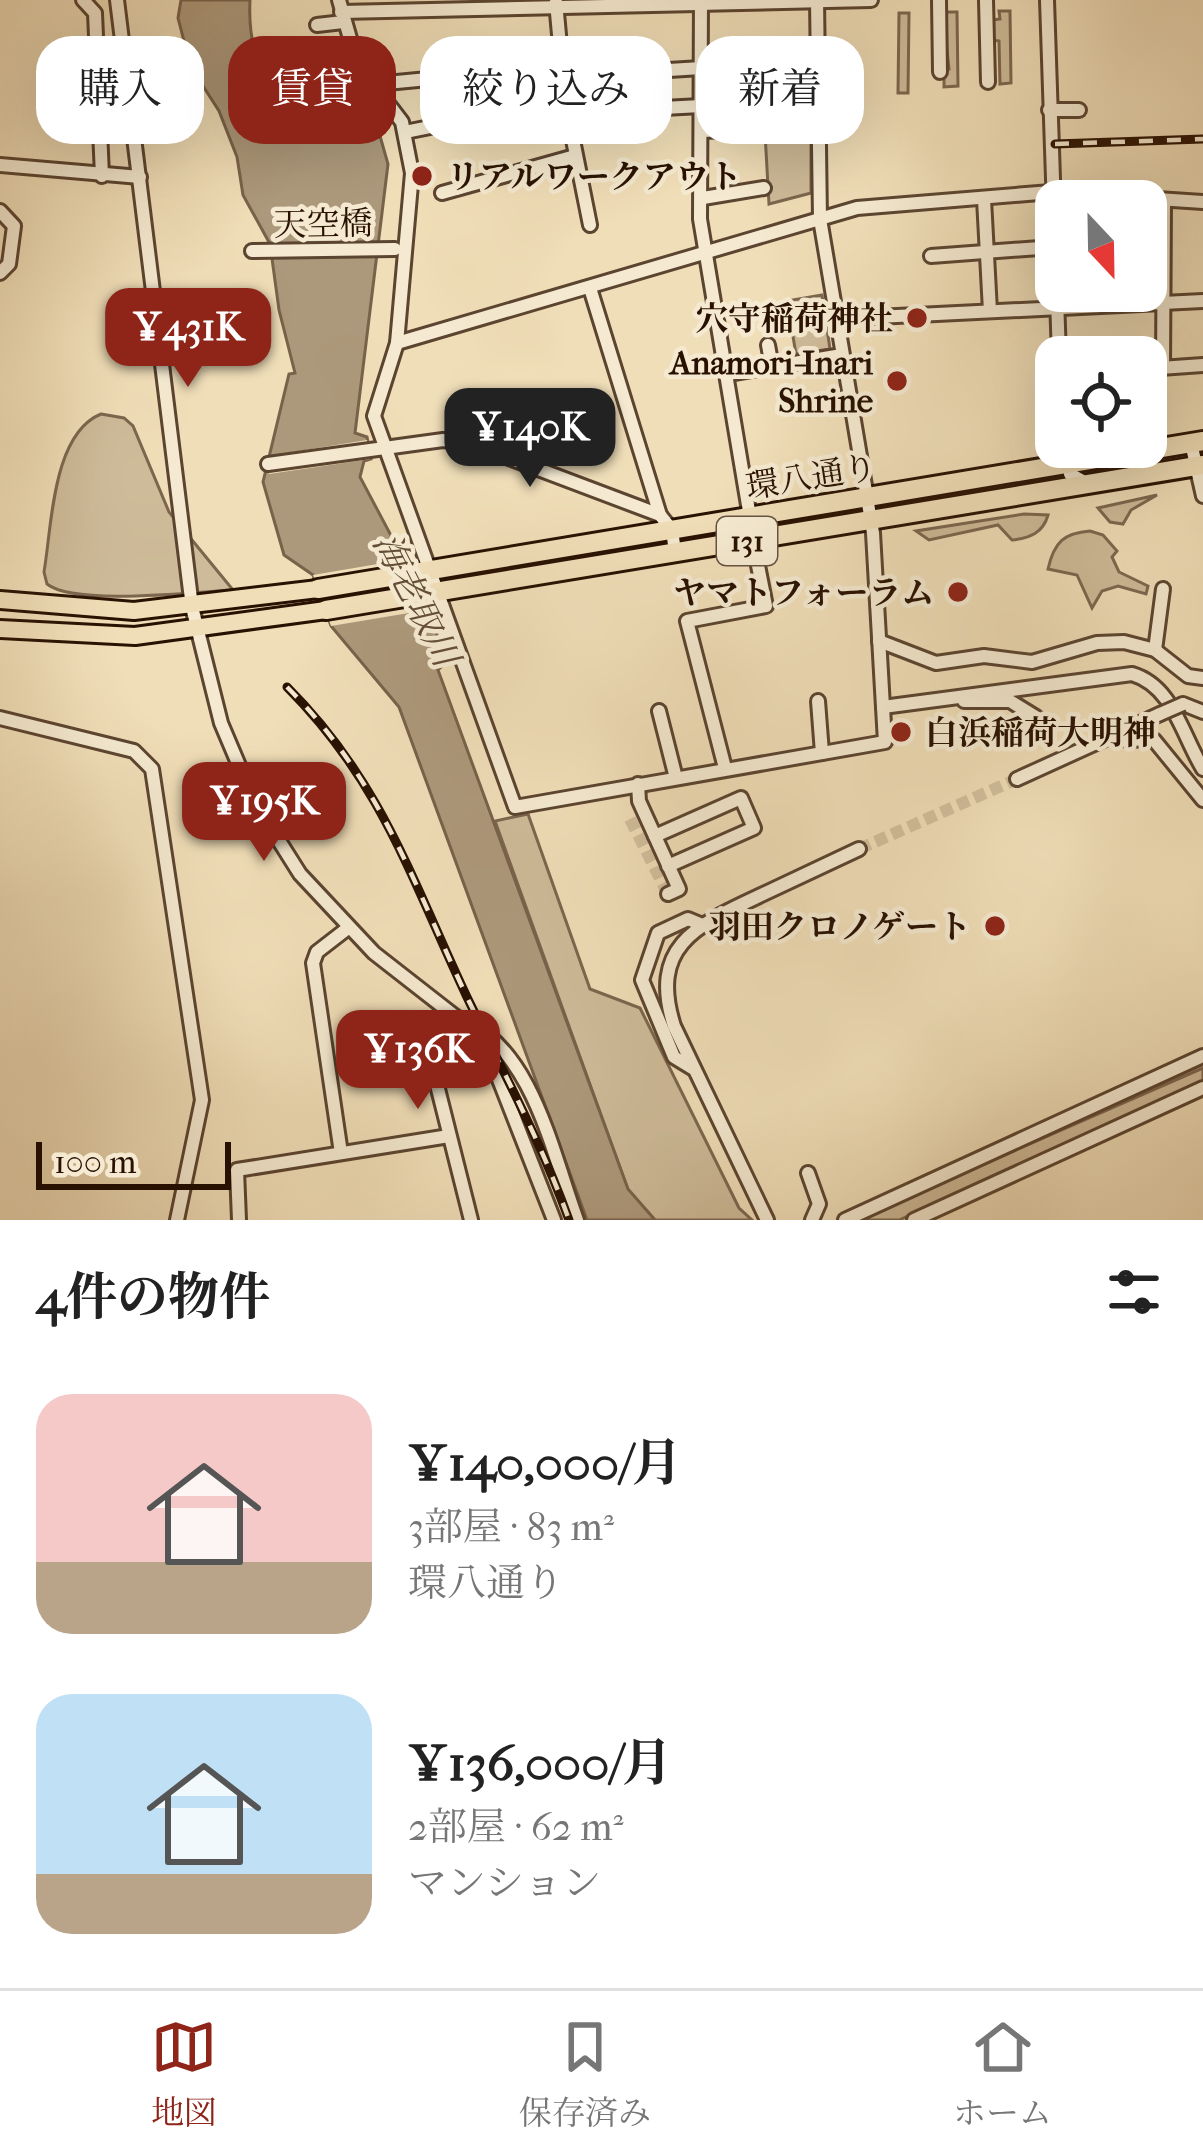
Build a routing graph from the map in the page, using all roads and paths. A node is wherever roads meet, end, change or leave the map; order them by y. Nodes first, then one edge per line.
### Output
1 (83, 0) edge
2 (117, 0) edge
3 (817, 0) edge
4 (871, 0) edge
5 (939, 0) edge
6 (986, 0) edge
7 (1047, 0) edge
8 (701, 1) edge
9 (623, 2) edge
10 (556, 3) edge
11 (341, 11) edge
12 (317, 25) dead end
13 (559, 36) edge
14 (701, 36) edge
15 (817, 36) edge
16 (940, 72) dead end
17 (988, 82) dead end
18 (1049, 110) junction
19 (1079, 110) dead end
20 (396, 116) edge
21 (420, 130) edge
22 (406, 132) junction
23 (573, 144) edge
24 (702, 144) edge
25 (818, 144) edge
26 (575, 156) junction
27 (0, 165) edge
28 (102, 176) junction
29 (140, 177) junction
30 (1051, 180) edge
31 (764, 188) dead end
32 (442, 193) dead end
33 (1035, 194) edge
34 (703, 199) junction
35 (984, 199) junction
36 (1167, 202) edge
37 (1203, 202) edge
38 (0, 212) edge
39 (820, 219) junction
40 (590, 225) dead end
41 (394, 248) dead end
42 (1035, 248) edge
43 (6, 249) edge
44 (252, 251) dead end
45 (707, 252) junction
46 (986, 252) junction
47 (931, 256) dead end
48 (0, 273) edge
49 (590, 288) junction
50 (1203, 301) edge
51 (1167, 303) edge
52 (1035, 308) edge
53 (990, 310) junction
54 (836, 319) junction
55 (180, 329) dead end
56 (156, 330) junction
57 (397, 344) junction
58 (768, 345) dead end
59 (842, 355) junction
60 (1203, 364) edge
61 (772, 367) junction
62 (1167, 367) edge
63 (728, 374) junction
64 (1197, 442) edge
65 (1167, 445) edge
66 (385, 446) junction
67 (1035, 461) edge
68 (268, 464) dead end
69 (1199, 465) edge
70 (1070, 468) edge
71 (1088, 484) junction
72 (1203, 496) edge
73 (867, 497) junction
74 (750, 517) junction
75 (871, 520) junction
76 (666, 523) junction
77 (753, 540) junction
78 (675, 552) junction
79 (425, 573) junction
80 (318, 589) joint
81 (1163, 590) dead end
82 (433, 593) junction
83 (0, 600) edge
84 (192, 607) junction
85 (326, 610) joint
86 (0, 629) edge
87 (197, 630) junction
88 (879, 641) junction
89 (1154, 650) junction
90 (1203, 678) edge
91 (945, 700) junction
92 (818, 701) dead end
93 (883, 706) junction
94 (659, 711) dead end
95 (1202, 712) edge
96 (1036, 717) dead end
97 (0, 718) edge
98 (1103, 740) junction
99 (1187, 744) junction
100 (822, 753) junction
101 (725, 768) junction
102 (1203, 769) edge
103 (676, 778) junction
104 (1017, 779) tunnel mouth
105 (1203, 779) edge
106 (638, 784) junction
107 (1203, 800) edge
108 (639, 801) junction
109 (630, 819) dead end
110 (655, 836) junction
111 (859, 849) tunnel mouth
112 (668, 866) junction
113 (668, 894) dead end
114 (700, 924) junction
115 (348, 928) junction
116 (456, 1017) junction
117 (1203, 1056) edge
118 (693, 1069) junction
119 (1203, 1088) edge
120 (449, 1136) junction
121 (341, 1153) junction
122 (808, 1173) dead end
123 (177, 1220) edge
124 (239, 1220) edge
125 (471, 1220) edge
126 (554, 1220) edge
127 (577, 1220) edge
128 (767, 1220) edge
129 (812, 1220) edge
130 (845, 1220) edge
131 (914, 1220) edge

1 - 28 street
2 - 29 street
3 - 4 street
3 - 8 street
3 - 15 street
5 - 16 street
6 - 17 street
7 - 18 street
8 - 9 street
8 - 14 street
9 - 10 street
10 - 11 street
10 - 13 street
11 - 12 street
18 - 19 street
18 - 30 street
20 - 22 street
21 - 22 street
22 - 57 street
23 - 26 street
24 - 34 street
25 - 39 street
26 - 32 street
26 - 40 street
27 - 28 street
28 - 29 street
29 - 56 street
31 - 34 street
33 - 35 street
34 - 45 street
35 - 39 street
35 - 46 street
36 - 37 street
38 - 43 street
39 - 45 street
39 - 54 street
41 - 44 street, 天空橋
42 - 46 street
43 - 48 street
45 - 49 street
45 - 63 street
46 - 47 street
46 - 53 street
49 - 57 street
49 - 76 street
50 - 51 street
52 - 53 street
53 - 54 street
54 - 59 street
55 - 56 street
56 - 84 street
57 - 66 street
58 - 61 street
59 - 61 street
59 - 73 street
60 - 62 street
61 - 63 street
63 - 74 street
64 - 65 highway, 環八通り / 131
64 - 69 street
66 - 68 street
66 - 76 street
66 - 79 street
67 - 73 highway, 環八通り / 131
69 - 71 highway, 環八通り / 131
69 - 72 street
70 - 71 street
71 - 75 highway, 環八通り / 131
73 - 74 highway, 環八通り / 131
73 - 75 street
74 - 76 highway, 環八通り / 131
75 - 77 highway, 環八通り / 131
75 - 88 street
76 - 78 street
76 - 79 highway, 環八通り / 131
77 - 78 highway, 環八通り / 131
77 - 101 street
78 - 82 highway, 環八通り / 131
79 - 80 highway, 環八通り / 131
79 - 82 street
80 - 84 main road, 環八通り
81 - 89 street
82 - 85 highway, 環八通り / 131
82 - 106 street
83 - 84 main road, 環八通り
84 - 87 street
85 - 87 main road, 環八通り
86 - 87 main road, 環八通り
87 - 115 street
88 - 89 street
88 - 93 street
89 - 90 street
91 - 93 street
91 - 96 street
91 - 99 street
92 - 100 street
93 - 100 street
94 - 103 street
95 - 98 street, bridge
97 - 123 street
98 - 104 street
98 - 107 street
99 - 102 street
99 - 105 street
100 - 101 street
101 - 103 street
103 - 106 street
106 - 108 street
108 - 109 street
108 - 110 street
110 - 112 street
110 - 112 street
111 - 114 street
112 - 113 street
114 - 118 street
114 - 118 street
115 - 116 street
115 - 121 street
116 - 120 street
116 - 126 street
116 - 127 street
117 - 130 street
118 - 128 street
119 - 131 street
120 - 121 street
120 - 125 street
121 - 124 street
122 - 129 street

